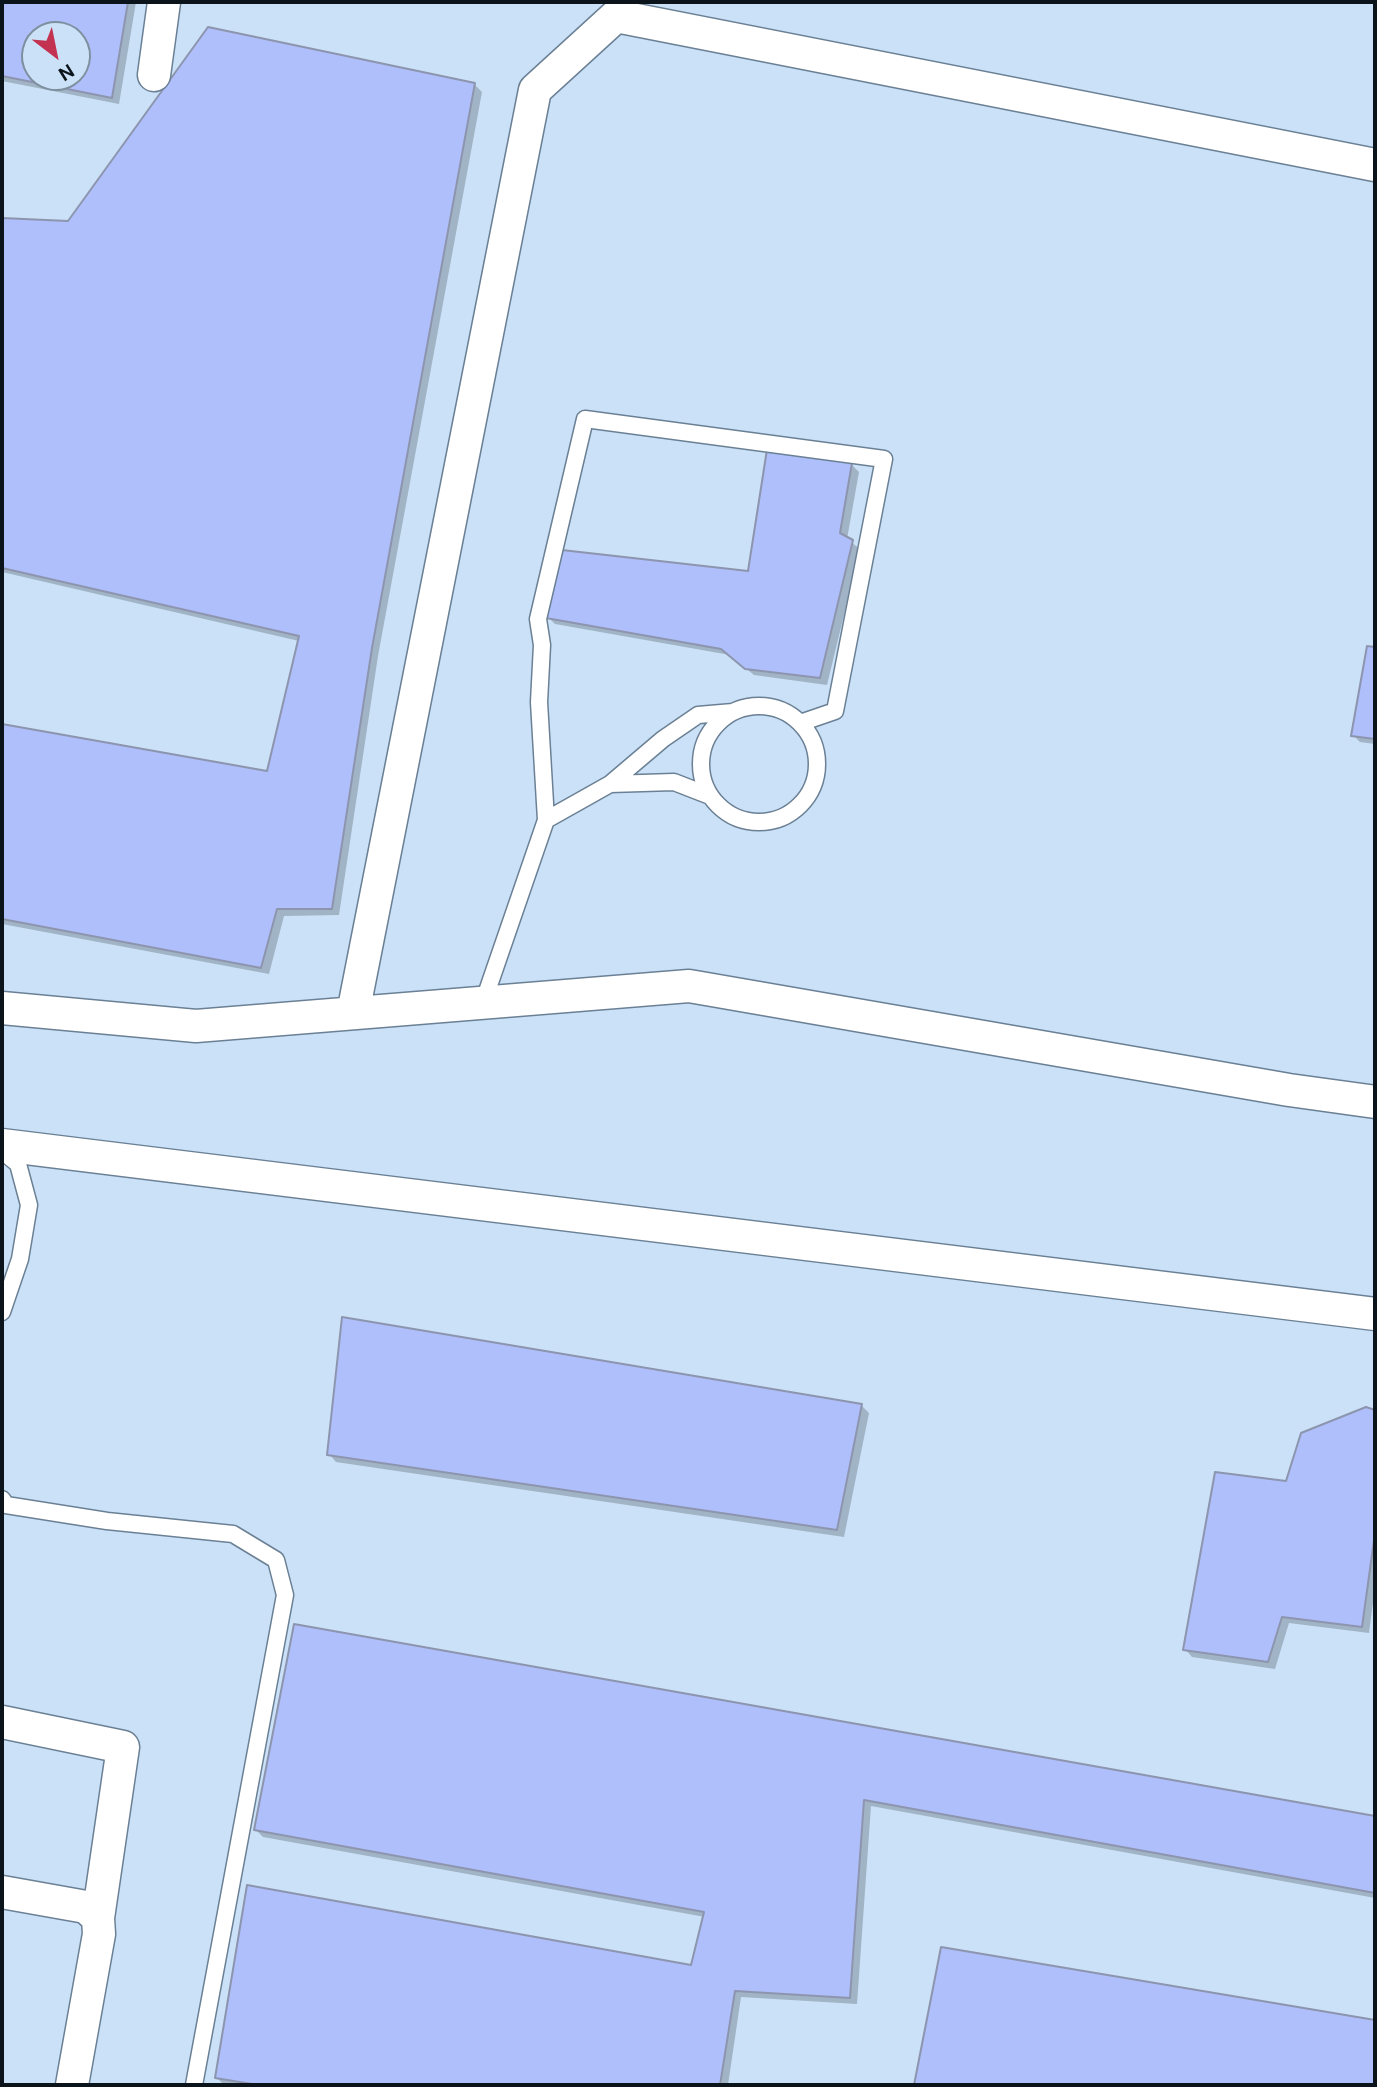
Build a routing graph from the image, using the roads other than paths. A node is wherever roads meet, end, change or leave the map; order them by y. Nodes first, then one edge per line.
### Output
1 (164, 2) edge
2 (154, 75) dead end
3 (1375, 165) edge
4 (733, 712) junction
5 (800, 723) junction
6 (610, 784) junction
7 (710, 796) junction
8 (546, 820) junction
9 (483, 1003) junction
10 (2, 1008) edge
11 (353, 1013) junction
12 (1375, 1102) edge
13 (2, 1145) edge
14 (2, 1151) edge
15 (2, 1312) edge
16 (1375, 1314) edge
17 (2, 1499) edge
18 (2, 1722) edge
19 (2, 1892) edge
20 (98, 1918) junction
21 (72, 2085) edge
22 (194, 2085) edge

1 - 2 street
3 - 11 street
4 - 5 lane
4 - 6 lane
4 - 7 lane
5 - 7 lane
5 - 8 lane
6 - 7 lane
6 - 8 lane
8 - 9 lane
9 - 11 street
9 - 12 street
10 - 11 street
13 - 16 street
14 - 15 lane
17 - 22 lane
18 - 20 street
19 - 20 street
20 - 21 street

